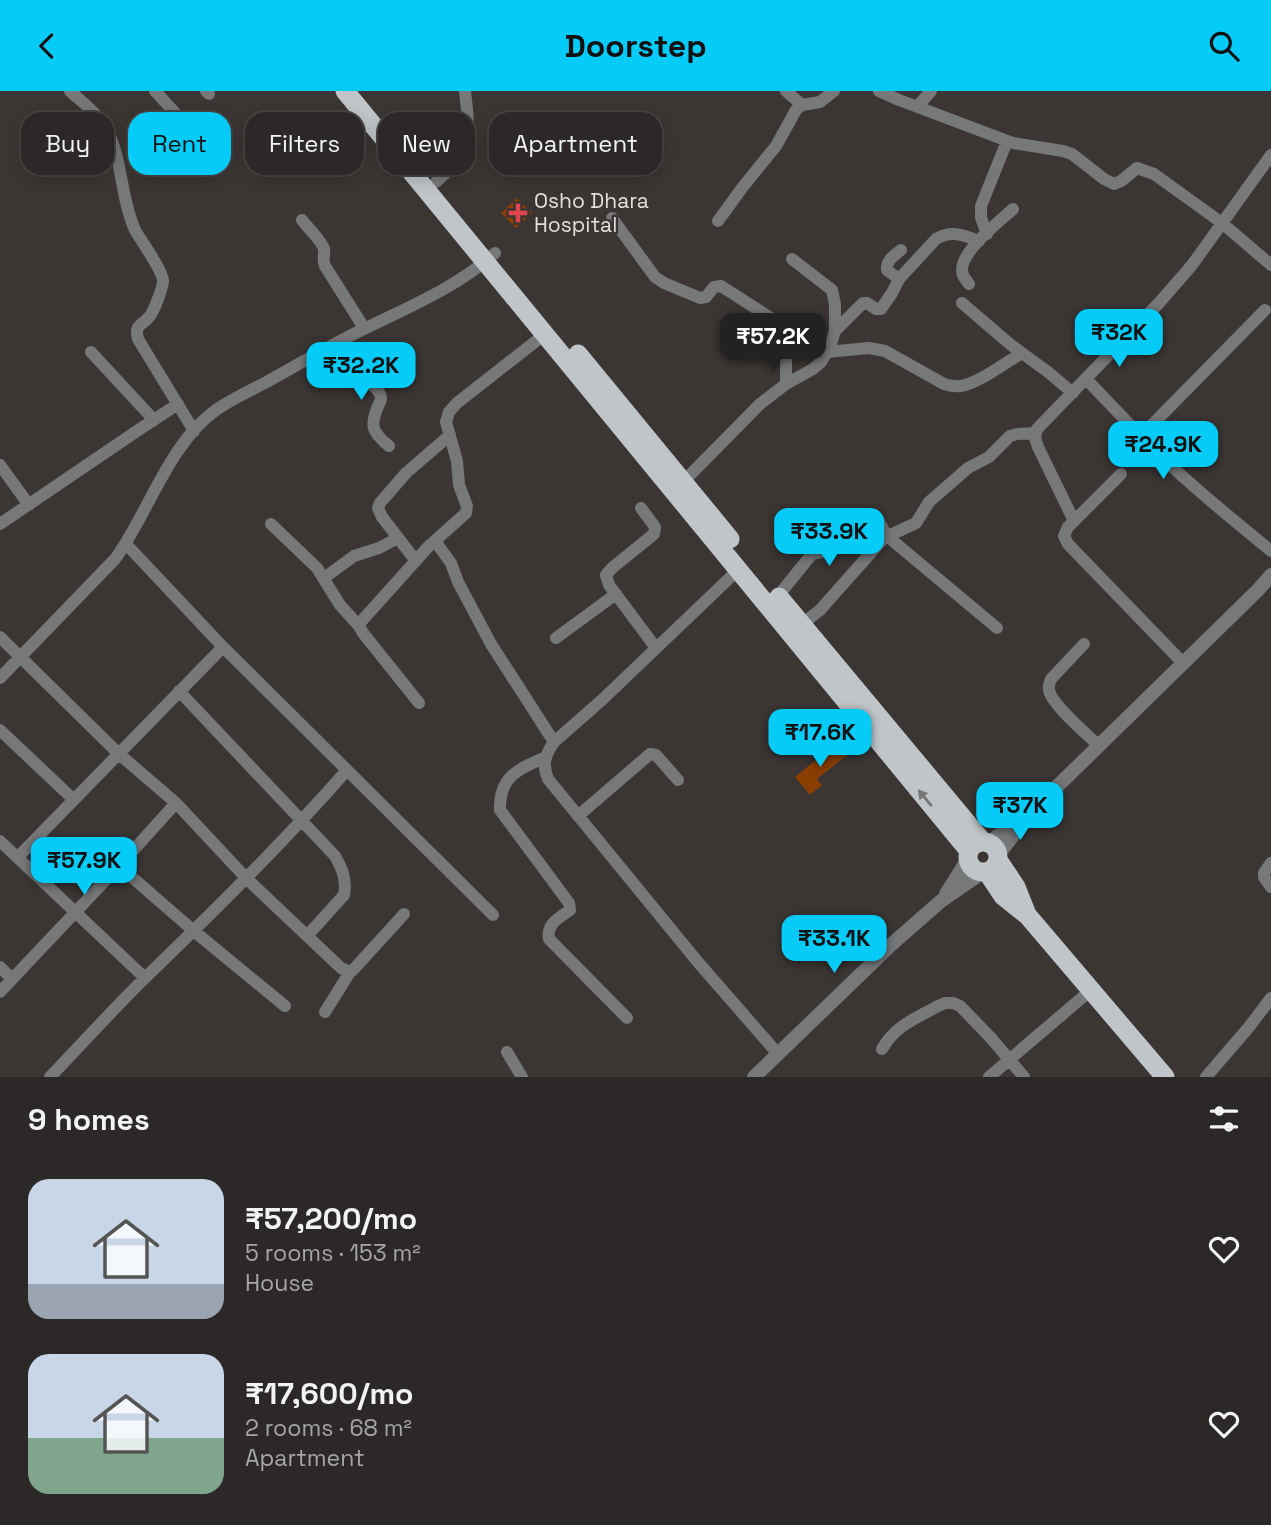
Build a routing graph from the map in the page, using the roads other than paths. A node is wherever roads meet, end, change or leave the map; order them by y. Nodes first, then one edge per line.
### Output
1 (70, 91) edge
2 (155, 91) edge
3 (345, 91) edge
4 (361, 91) edge
5 (465, 91) edge
6 (786, 91) edge
7 (834, 91) edge
8 (879, 91) edge
9 (932, 91) edge
10 (802, 105) junction
11 (916, 107) junction
12 (174, 112) edge
13 (1007, 141) junction
14 (1271, 155) edge
15 (436, 182) junction
16 (1013, 209) dead end
17 (612, 218) dead end
18 (302, 221) dead end
19 (718, 221) dead end
20 (1222, 223) junction
21 (983, 237) junction
22 (901, 250) dead end
23 (490, 258) junction
24 (792, 259) dead end
25 (1271, 265) edge
26 (899, 279) junction
27 (970, 284) dead end
28 (962, 303) dead end
29 (1265, 310) dead end
30 (364, 328) junction
31 (835, 331) junction
32 (545, 334) junction
33 (341, 341) junction
34 (92, 352) dead end
35 (827, 352) junction
36 (1022, 353) junction
37 (1086, 379) junction
38 (786, 384) junction
39 (1073, 393) junction
40 (178, 404) junction
41 (154, 420) junction
42 (194, 431) junction
43 (1036, 433) junction
44 (450, 435) junction
45 (1140, 437) junction
46 (389, 446) dead end
47 (0, 465) edge
48 (1121, 474) dead end
49 (684, 481) junction
50 (29, 505) junction
51 (641, 508) dead end
52 (1074, 521) junction
53 (0, 524) edge
54 (271, 524) dead end
55 (887, 536) junction
56 (398, 538) junction
57 (435, 541) junction
58 (126, 544) junction
59 (1271, 551) edge
60 (416, 561) junction
61 (738, 569) junction
62 (1271, 575) edge
63 (324, 578) junction
64 (615, 594) junction
65 (778, 596) junction
66 (802, 624) junction
67 (359, 626) junction
68 (996, 628) dead end
69 (0, 638) edge
70 (556, 638) dead end
71 (1084, 644) dead end
72 (223, 647) junction
73 (656, 648) junction
74 (21, 657) junction
75 (1183, 663) junction
76 (0, 678) edge
77 (179, 691) junction
78 (419, 703) dead end
79 (0, 730) edge
80 (554, 742) junction
81 (1099, 746) junction
82 (118, 754) junction
83 (544, 758) junction
84 (347, 770) junction
85 (678, 780) dead end
86 (73, 799) junction
87 (176, 803) junction
88 (578, 815) junction
89 (302, 822) junction
90 (0, 841) edge
91 (18, 857) junction
92 (984, 857) junction
93 (1271, 863) edge
94 (119, 866) junction
95 (247, 879) junction
96 (1271, 887) edge
97 (75, 912) junction
98 (404, 914) dead end
99 (493, 915) dead end
100 (194, 932) junction
101 (307, 936) junction
102 (0, 967) edge
103 (350, 972) junction
104 (145, 978) junction
105 (12, 979) junction
106 (1091, 990) junction
107 (0, 992) edge
108 (1271, 998) edge
109 (285, 1006) dead end
110 (325, 1012) dead end
111 (627, 1019) dead end
112 (882, 1049) dead end
113 (508, 1052) dead end
114 (778, 1053) junction
115 (1010, 1060) junction
116 (50, 1077) edge
117 (522, 1077) edge
118 (754, 1077) edge
119 (989, 1077) edge
120 (1024, 1077) edge
121 (1165, 1077) edge
122 (1206, 1077) edge

1 - 40 street
2 - 12 street
3 - 23 highway
4 - 15 highway
5 - 15 street
6 - 10 street
7 - 10 street
8 - 11 street
9 - 11 street
10 - 19 street
11 - 13 street
13 - 20 street
13 - 21 street
14 - 20 street
15 - 23 highway
16 - 21 street
17 - 38 street
18 - 30 street
20 - 25 street
20 - 37 street
21 - 26 street
21 - 27 street
22 - 26 street
23 - 30 street
23 - 32 highway
23 - 49 highway
24 - 31 street
26 - 31 street
28 - 36 street
29 - 45 street
30 - 33 street
31 - 35 street
32 - 44 street
32 - 61 highway
33 - 42 street
33 - 46 street
34 - 41 street
35 - 36 street
35 - 38 street
36 - 39 street
37 - 39 street
37 - 45 street
38 - 49 street
39 - 43 street
40 - 41 street
40 - 42 street
41 - 50 street
42 - 58 street
43 - 52 street
43 - 55 street
44 - 56 street
44 - 57 street
45 - 59 street
47 - 50 street
48 - 52 street
49 - 65 highway
50 - 53 street
51 - 64 street
52 - 75 street
54 - 63 street
55 - 65 street
55 - 66 street
55 - 68 street
56 - 60 street
56 - 63 street
57 - 60 street
57 - 80 street
58 - 72 street
58 - 74 street
60 - 67 street
61 - 73 street
92 -> 61 highway
62 - 75 street
63 - 67 street
64 - 70 street
64 - 73 street
65 - 66 highway
66 - 92 highway
67 - 78 street
69 - 74 street
71 - 81 street
72 - 77 street
72 - 84 street
73 - 80 street
74 - 76 street
74 - 82 street
75 - 81 street
77 - 82 street
77 - 89 street
79 - 86 street
80 - 83 street
81 - 92 street
82 - 86 street
82 - 87 street
83 - 88 street
83 - 111 street
84 - 89 street
84 - 99 street
85 - 88 street
86 - 91 street
87 - 94 street
87 - 95 street
88 - 114 street
89 - 95 street
89 - 101 street
90 - 91 street
91 - 97 street
92 - 106 highway
92 - 114 street
93 - 96 street
94 - 97 street
94 - 100 street
95 - 100 street
95 - 101 street
97 - 104 street
97 - 105 street
98 - 103 street
100 - 104 street
100 - 109 street
101 - 103 street
102 - 105 street
103 - 110 street
104 - 116 street
105 - 107 street
106 - 115 street
106 - 121 highway
108 - 122 street
112 - 115 street
113 - 117 street
114 - 118 street
115 - 119 street
115 - 120 street

